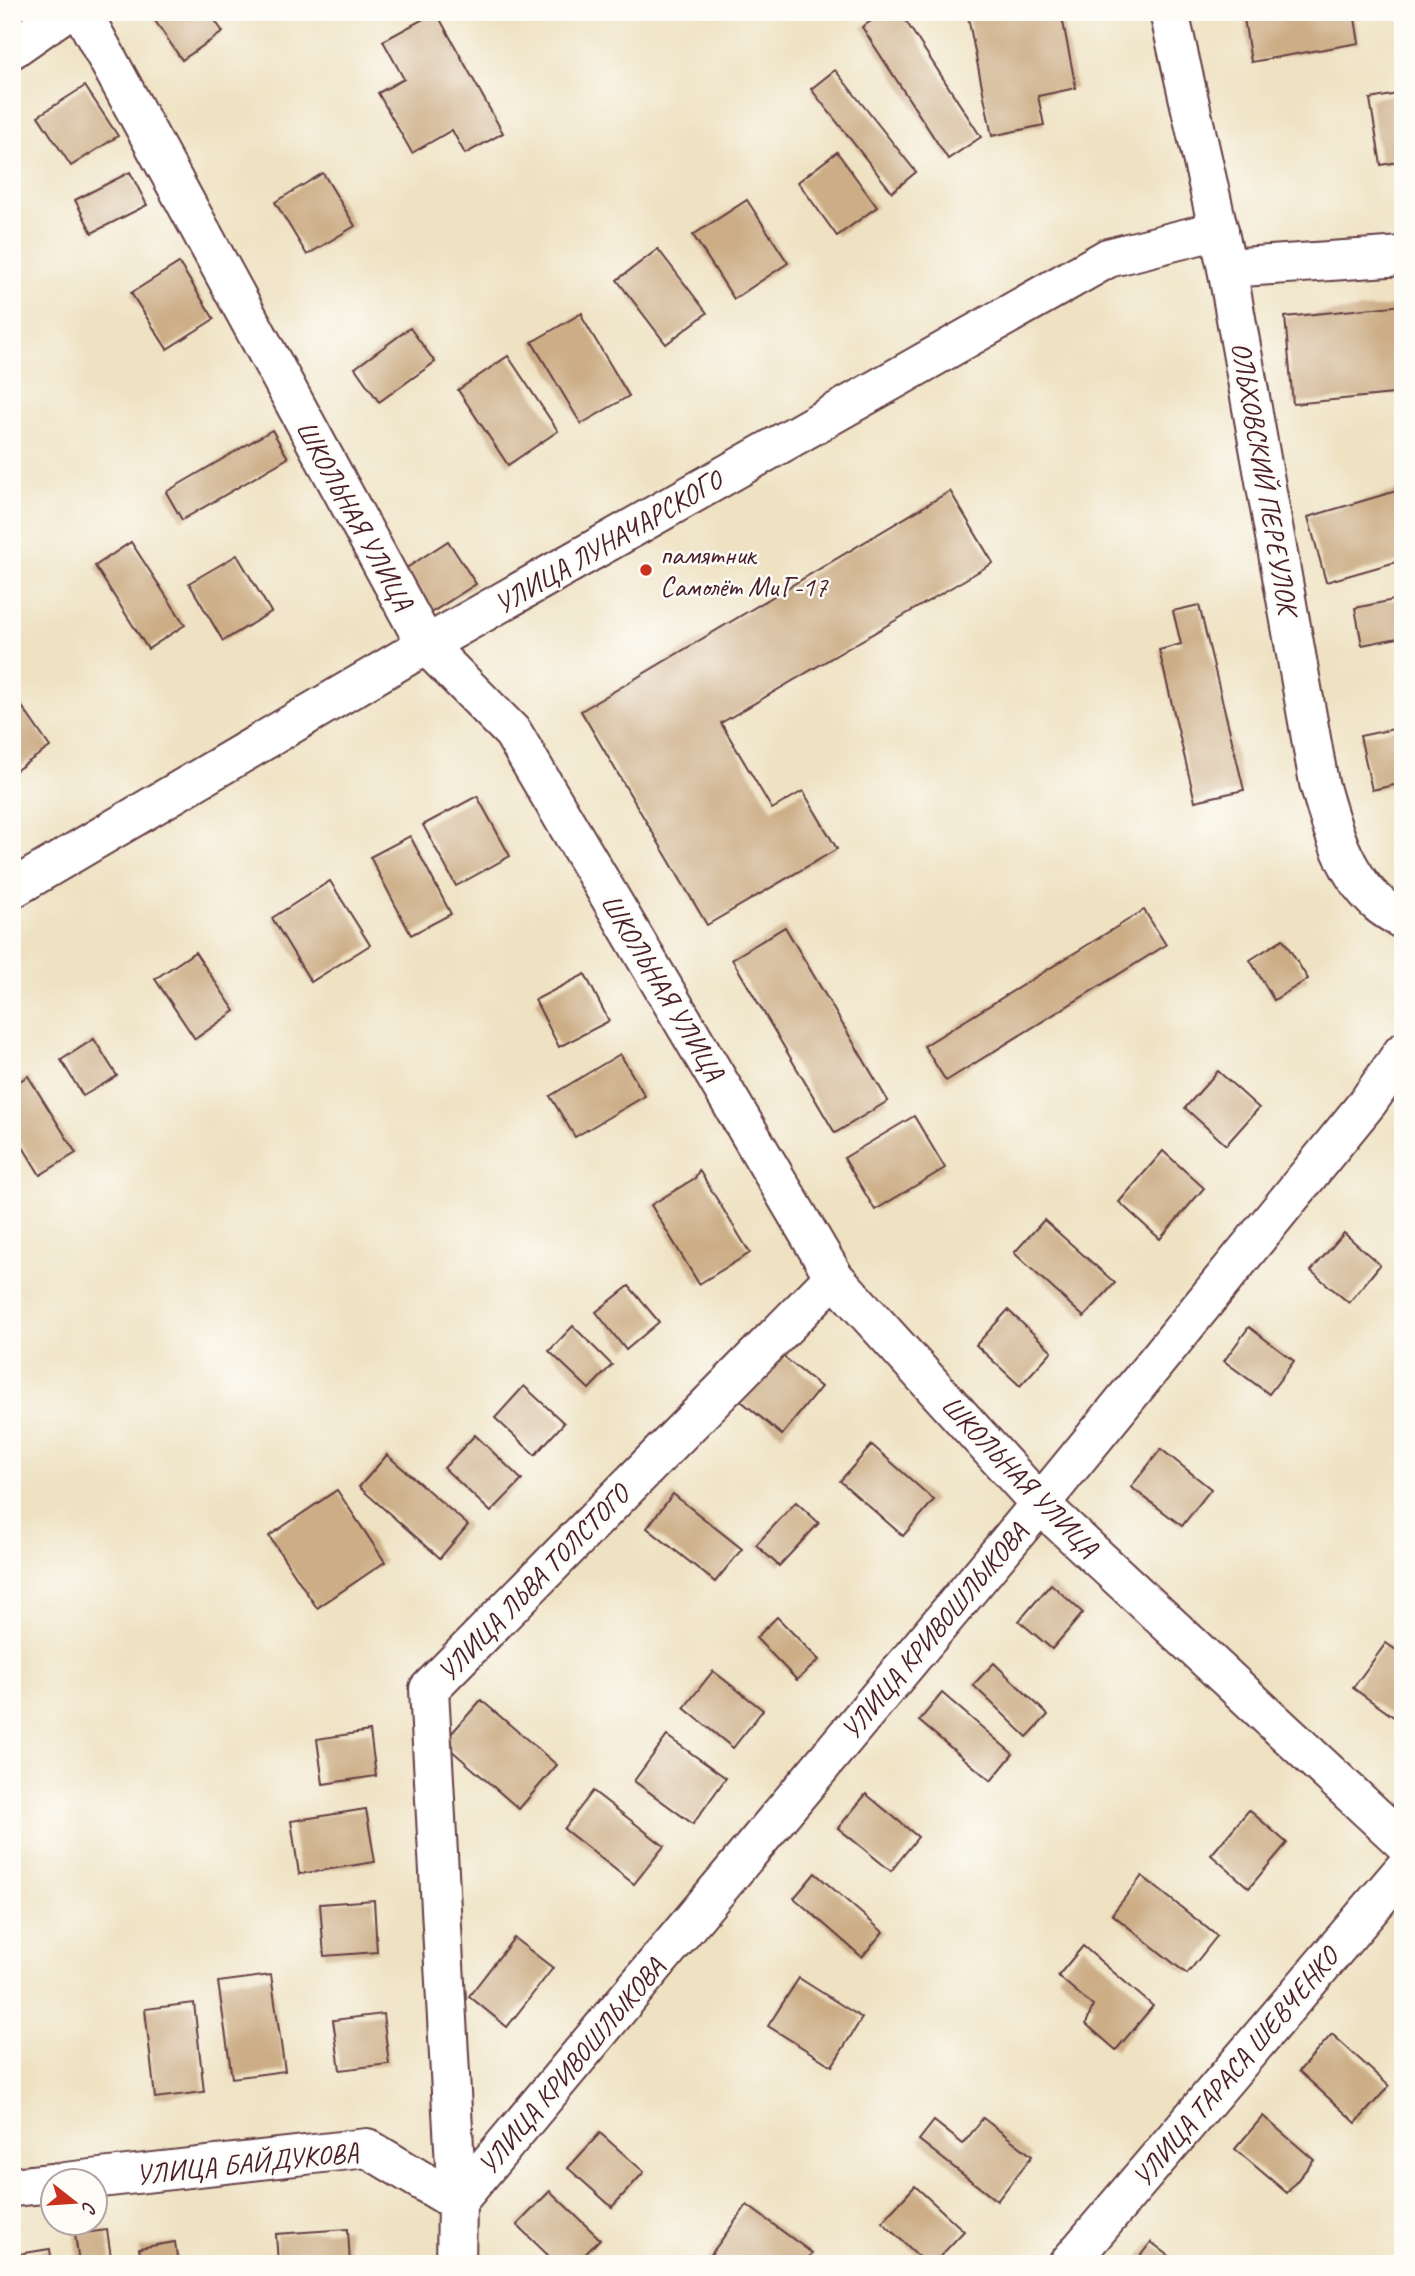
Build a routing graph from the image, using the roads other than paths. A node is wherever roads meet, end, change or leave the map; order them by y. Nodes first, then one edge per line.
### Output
1 (65, 12) edge
2 (82, 12) edge
3 (1169, 12) edge
4 (12, 49) edge
5 (1219, 230) junction
6 (1403, 256) edge
7 (1227, 268) junction
8 (426, 645) junction
9 (12, 889) edge
10 (1403, 920) edge
11 (1403, 1052) edge
12 (834, 1277) junction
13 (1040, 1504) junction
14 (1403, 1842) edge
15 (1403, 1870) edge
16 (108, 2177) edge
17 (38, 2184) edge
18 (12, 2187) edge
19 (457, 2202) junction
20 (456, 2264) edge
21 (1068, 2264) edge

1 - 4 street
2 - 8 street, ШКОЛЬНАЯ УЛИЦА
3 - 5 street, ОЛЬХОВСКИЙ ПЕРЕУЛОК
5 - 7 street, ОЛЬХОВСКИЙ ПЕРЕУЛОК
5 - 8 street, УЛИЦА ЛУНАЧАРСКОГО
6 - 7 street
7 - 10 street, ОЛЬХОВСКИЙ ПЕРЕУЛОК
8 - 9 street, УЛИЦА ЛУНАЧАРСКОГО
8 - 12 street, ШКОЛЬНАЯ УЛИЦА
11 - 13 street, УЛИЦА КРИВОШЛЫКОВА
12 - 13 street, ШКОЛЬНАЯ УЛИЦА
12 - 19 street, УЛИЦА ЛЬВА ТОЛСТОГО
13 - 14 street, ШКОЛЬНАЯ УЛИЦА
13 - 19 street, УЛИЦА КРИВОШЛЫКОВА
15 - 21 street, УЛИЦА ТАРАСА ШЕВЧЕНКО
16 - 19 street, УЛИЦА БАЙДУКОВА
17 - 18 street
19 - 20 street, УЛИЦА ЛЬВА ТОЛСТОГО

